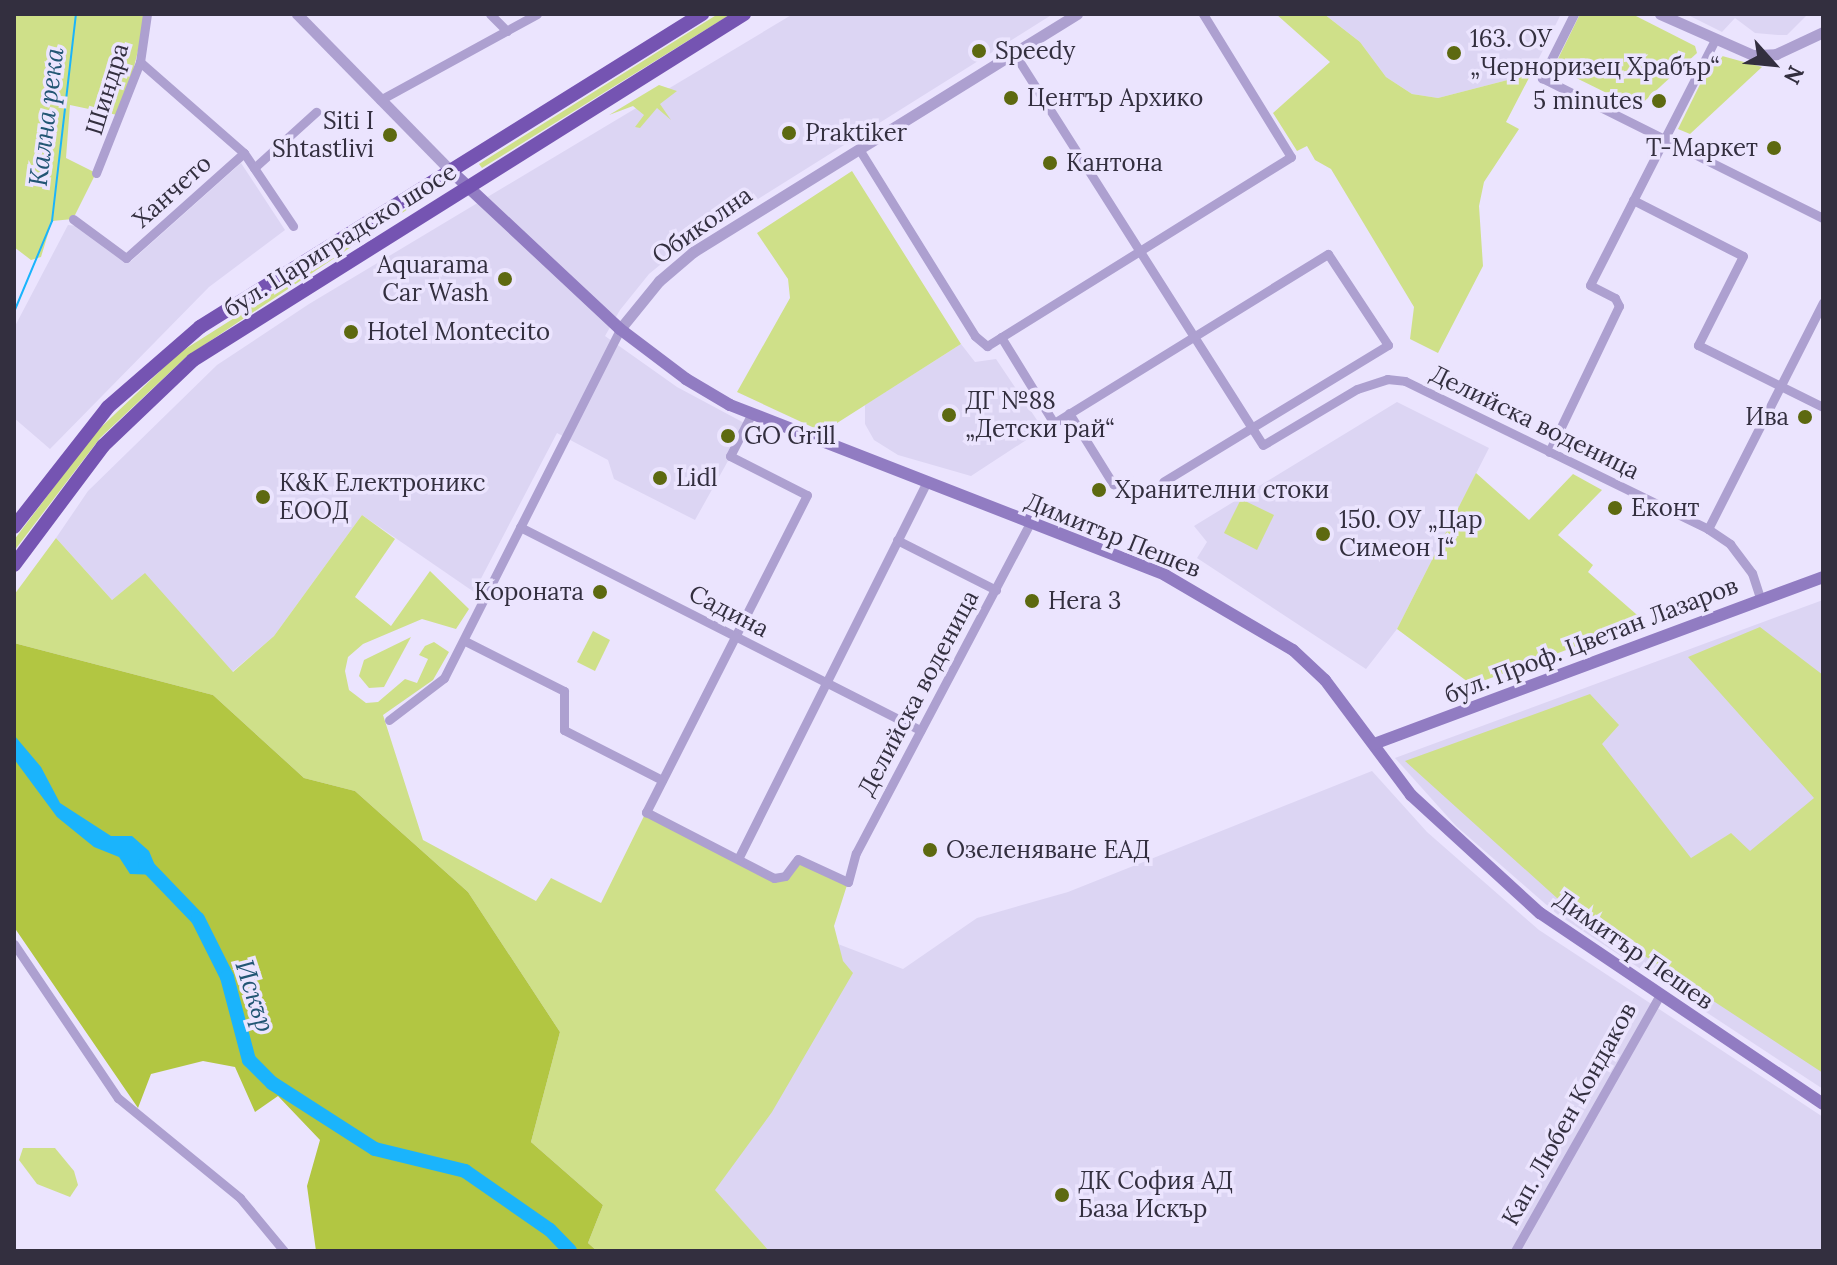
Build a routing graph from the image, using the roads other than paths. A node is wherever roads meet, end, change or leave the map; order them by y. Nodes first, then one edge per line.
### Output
1 (147, 14) edge
2 (297, 14) edge
3 (490, 14) edge
4 (537, 14) edge
5 (702, 14) edge
6 (744, 14) edge
7 (1077, 14) edge
8 (1203, 14) edge
9 (1574, 14) edge
10 (1660, 14) edge
11 (507, 31) junction
12 (1823, 32) edge
13 (1715, 40) junction
14 (1014, 53) junction
15 (140, 62) junction
16 (380, 100) junction
17 (316, 112) dead end
18 (1664, 139) junction
19 (859, 149) junction
20 (244, 153) junction
21 (254, 168) junction
22 (450, 170) junction
23 (96, 173) dead end
24 (467, 186) junction
25 (1633, 200) junction
26 (1823, 218) edge
27 (73, 219) dead end
28 (293, 226) dead end
29 (1138, 251) junction
30 (1823, 302) edge
31 (620, 329) junction
32 (1001, 337) junction
33 (1192, 338) junction
34 (1779, 385) junction
35 (1823, 407) edge
36 (1069, 413) junction
37 (751, 415) junction
38 (1249, 429) junction
39 (1549, 452) junction
40 (1163, 482) dead end
41 (926, 484) junction
42 (1113, 484) dead end
43 (1029, 525) junction
44 (14, 527) edge
45 (520, 527) junction
46 (1708, 529) junction
47 (897, 540) junction
48 (14, 565) edge
49 (1823, 577) edge
50 (996, 590) junction
51 (1761, 600) junction
52 (735, 637) junction
53 (465, 641) junction
54 (826, 683) junction
55 (389, 720) dead end
56 (920, 730) junction
57 (1374, 744) junction
58 (662, 780) junction
59 (738, 859) junction
60 (14, 944) edge
61 (1659, 996) junction
62 (1823, 1104) edge
63 (284, 1251) edge
64 (1515, 1251) edge

1 - 15 street, Шиндра
2 - 16 street
3 - 11 street
4 - 11 street
5 - 22 highway, бул. Цариградско шосе
6 - 24 highway, бул. Цариградско шосе
7 - 14 street, Обиколна
8 - 29 street
9 - 18 street
10 - 13 street
11 - 16 street
12 - 13 street
13 - 18 street
14 - 19 street, Обиколна
14 - 29 street
15 - 20 street
15 - 23 street, Шиндра
16 - 22 street
17 - 21 street
18 - 25 street
18 - 26 street
19 - 31 street, Обиколна
19 - 32 street
20 - 21 street
20 - 27 street, Ханчето
21 - 28 street
22 - 24 main road, Димитър Пешев
22 - 44 highway, бул. Цариградско шосе
24 - 31 main road, Димитър Пешев
24 - 48 highway, бул. Цариградско шосе
25 - 34 street
25 - 39 street
29 - 32 street
29 - 33 street
30 - 34 street
31 - 37 main road, Димитър Пешев
31 - 45 street, Обиколна
32 - 36 street
33 - 36 street
33 - 38 street
33 - 38 street
34 - 35 street
34 - 46 street
36 - 42 street
37 - 41 main road, Димитър Пешев
37 - 52 street
38 - 39 street, Делийска воденица
38 - 40 street
39 - 46 street, Делийска воденица
41 - 43 main road, Димитър Пешев
41 - 47 street
43 - 50 street, Делийска воденица
43 - 57 main road, Димитър Пешев
45 - 52 street, Садина
45 - 53 street, Обиколна
46 - 51 street, Делийска воденица
47 - 50 street
47 - 54 street
49 - 51 main road, бул. Проф. Цветан Лазаров
50 - 56 street, Делийска воденица
51 - 57 main road, бул. Проф. Цветан Лазаров
52 - 54 street, Садина
52 - 58 street
53 - 55 street, Обиколна
53 - 58 street
54 - 56 street, Садина
54 - 59 street
56 - 59 street, Делийска воденица
57 - 61 main road, Димитър Пешев
58 - 59 street
60 - 63 street
61 - 62 main road, Димитър Пешев
61 - 64 street, Кап. Любен Кондаков

